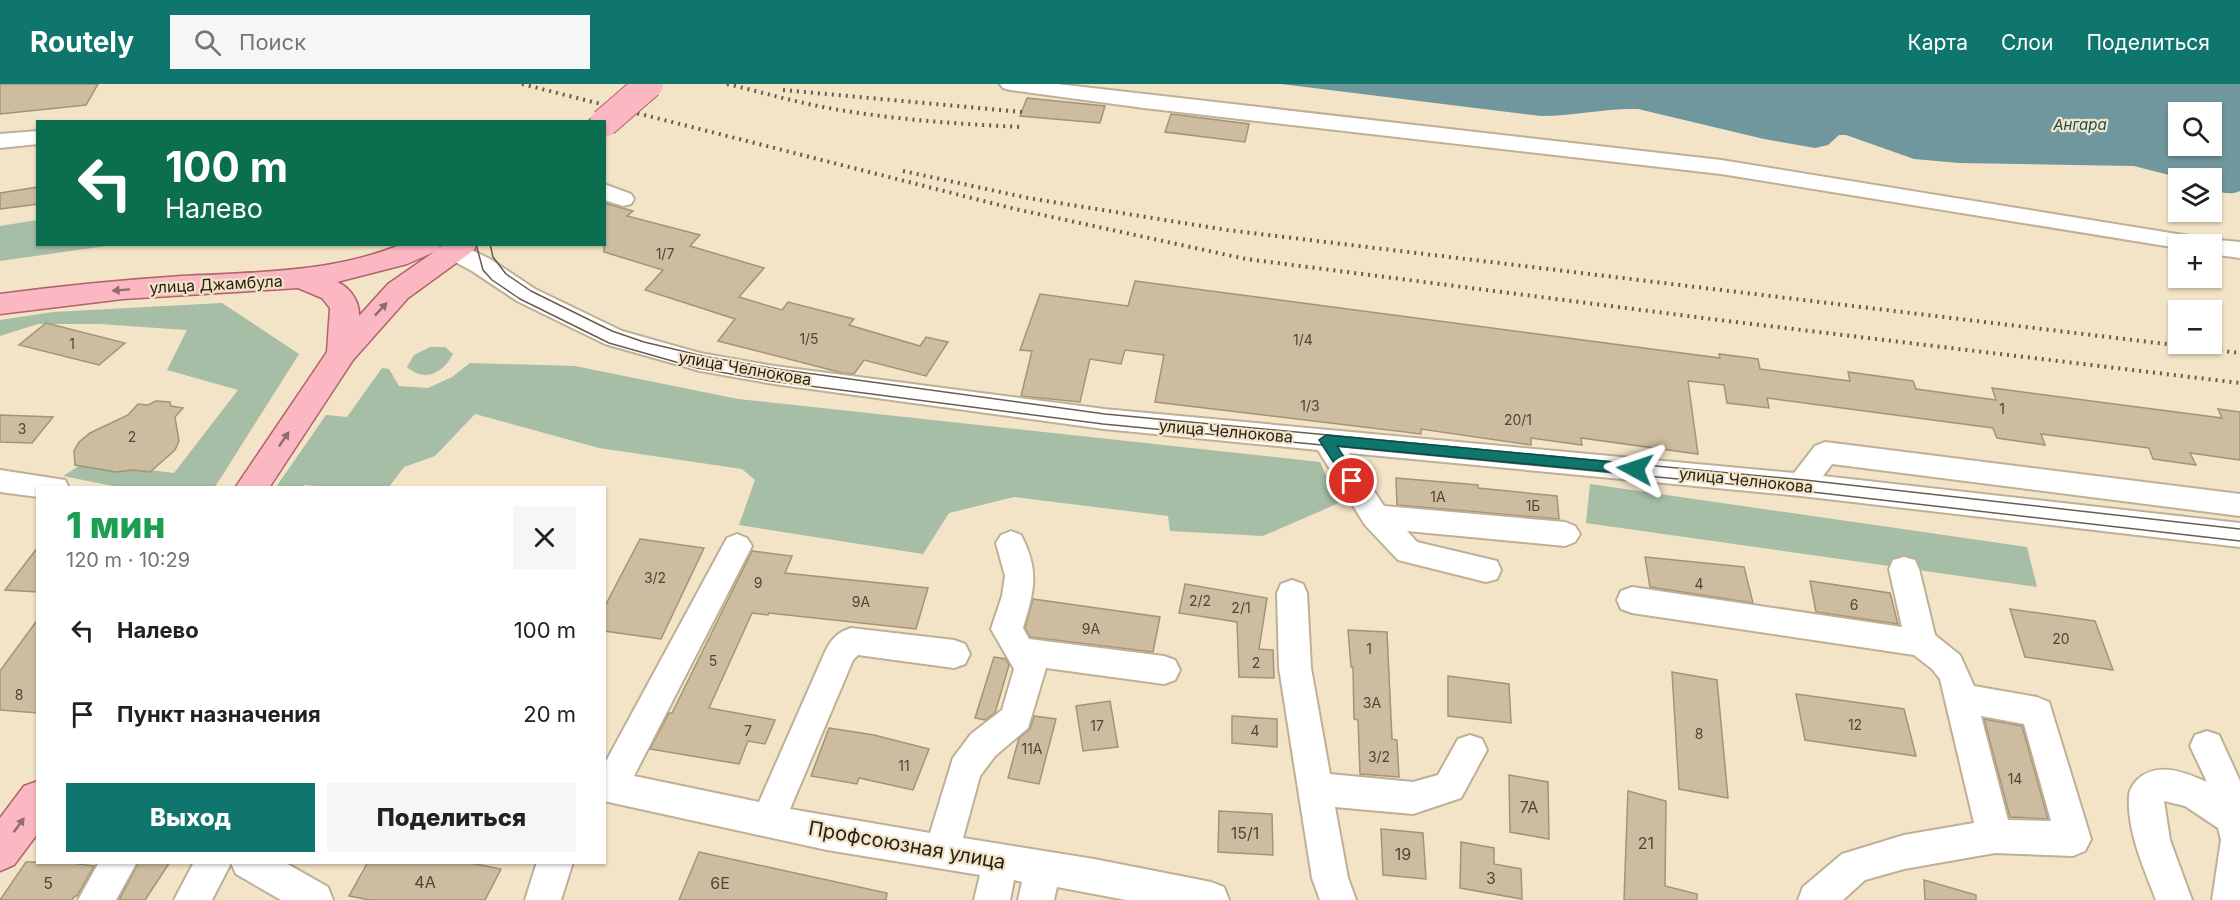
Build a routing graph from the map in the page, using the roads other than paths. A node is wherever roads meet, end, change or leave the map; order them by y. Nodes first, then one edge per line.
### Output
1 (624, 84) edge
2 (649, 84) edge
3 (1010, 84) edge
4 (584, 120) edge
5 (606, 121) edge
6 (36, 136) edge
7 (0, 141) edge
8 (2168, 239) edge
9 (451, 246) edge
10 (2222, 248) edge
11 (2240, 250) edge
12 (305, 280) junction
13 (0, 304) edge
14 (342, 353) junction
15 (1326, 440) junction
16 (0, 481) edge
17 (1801, 485) junction
18 (39, 486) edge
19 (252, 486) edge
20 (2240, 506) edge
21 (1375, 517) junction
22 (1565, 534) dead end
23 (2240, 535) edge
24 (1011, 543) dead end
25 (737, 546) dead end
26 (1904, 569) dead end
27 (1486, 570) dead end
28 (1292, 593) dead end
29 (1632, 600) dead end
30 (1921, 643) junction
31 (1020, 651) junction
32 (954, 654) dead end
33 (1164, 670) dead end
34 (1960, 698) junction
35 (2207, 746) dead end
36 (1470, 750) dead end
37 (608, 785) edge
38 (1317, 789) junction
39 (36, 802) edge
40 (2233, 818) junction
41 (768, 820) junction
42 (1995, 836) junction
43 (0, 851) edge
44 (942, 852) junction
45 (1001, 861) junction
46 (118, 864) edge
47 (213, 864) edge
48 (252, 864) edge
49 (554, 864) edge
50 (1040, 884) edge
51 (96, 900) edge
52 (192, 900) edge
53 (315, 900) edge
54 (543, 900) edge
55 (992, 900) edge
56 (1211, 900) edge
57 (1338, 900) edge
58 (1815, 900) edge
59 (2174, 900) edge
60 (2230, 900) edge

1 - 4 main road
2 - 5 main road, bridge
3 - 8 street
6 - 7 street
9 - 12 main road, улица Джамбула
14 -> 9 main road
9 - 15 street, улица Челнокова
10 - 11 street
12 -> 13 main road, улица Джамбула
12 - 14 main road
19 -> 14 main road
15 - 17 street, улица Челнокова
15 - 21 street
16 - 18 street
17 - 20 street
17 - 23 street, улица Челнокова
21 - 22 street
21 - 27 street
24 - 31 street
25 - 37 street
26 - 30 street
28 - 38 street
29 - 30 street
30 - 34 street
31 - 33 street
31 - 44 street
32 - 41 street
34 - 42 street
34 - 42 street
35 - 40 street
36 - 38 street
37 - 41 street, Профсоюзная улица
38 - 57 street
43 -> 39 main road
40 - 59 street
40 - 60 street
41 - 44 street, Профсоюзная улица
42 - 58 street
44 - 45 street, Профсоюзная улица
45 - 50 street, Профсоюзная улица
45 - 55 street
46 - 51 street
47 - 52 street
48 - 53 street
49 - 54 street
50 - 56 street, Профсоюзная улица

